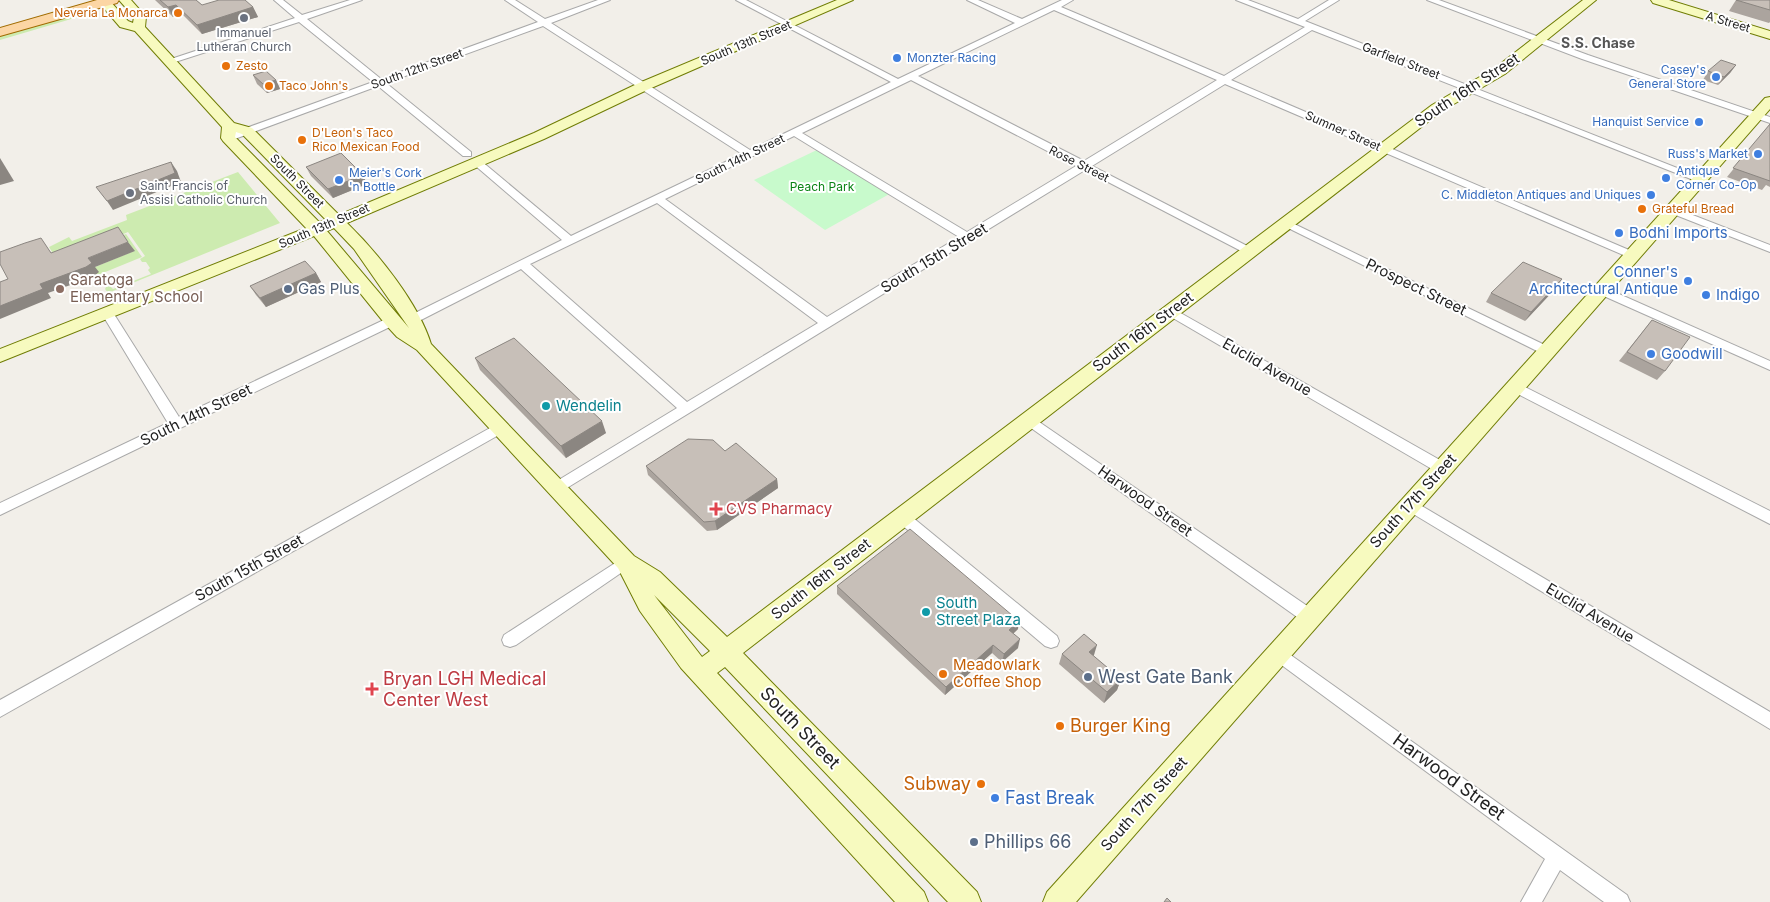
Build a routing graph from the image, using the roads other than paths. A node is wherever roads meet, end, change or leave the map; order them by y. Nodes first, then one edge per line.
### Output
1 (124, 0) edge
2 (278, 0) edge
3 (358, 0) edge
4 (510, 0) edge
5 (606, 0) edge
6 (740, 0) edge
7 (847, 0) edge
8 (971, 0) edge
9 (1068, 0) edge
10 (1240, 0) edge
11 (1336, 0) edge
12 (1431, 0) edge
13 (1590, 0) edge
14 (1657, 0) edge
15 (107, 1) edge
16 (1054, 7) junction
17 (300, 19) junction
18 (545, 22) junction
19 (1021, 22) junction
20 (1298, 22) junction
21 (787, 25) junction
22 (1311, 27) junction
23 (139, 28) junction
24 (0, 32) edge
25 (1770, 35) edge
26 (1541, 40) junction
27 (169, 61) junction
28 (910, 76) junction
29 (1225, 80) junction
30 (897, 82) junction
31 (379, 83) junction
32 (644, 86) junction
33 (1469, 89) junction
34 (1770, 101) edge
35 (1763, 118) edge
36 (247, 131) junction
37 (228, 132) junction
38 (794, 132) junction
39 (1384, 149) junction
40 (750, 154) junction
41 (471, 158) junction
42 (1084, 166) junction
43 (1700, 179) junction
44 (658, 199) junction
45 (1672, 210) junction
46 (333, 216) junction
47 (1286, 223) junction
48 (313, 225) junction
49 (967, 237) junction
50 (570, 241) junction
51 (1770, 249) edge
52 (1248, 251) junction
53 (1632, 255) junction
54 (522, 263) junction
55 (1601, 290) junction
56 (1170, 311) junction
57 (108, 314) junction
58 (413, 319) junction
59 (392, 321) junction
60 (826, 323) junction
61 (423, 346) junction
62 (0, 349) edge
63 (1547, 351) junction
64 (0, 356) edge
65 (1770, 366) edge
66 (1515, 387) junction
67 (686, 409) junction
68 (1029, 420) junction
69 (176, 424) junction
70 (499, 428) junction
71 (1442, 468) junction
72 (557, 488) junction
73 (1410, 505) junction
74 (0, 509) edge
75 (901, 516) junction
76 (1770, 518) edge
77 (626, 562) junction
78 (1310, 618) junction
79 (510, 640) dead end
80 (1051, 641) dead end
81 (726, 651) junction
82 (1278, 653) junction
83 (700, 672) junction
84 (0, 709) edge
85 (1770, 722) edge
86 (1558, 857) junction
87 (914, 902) edge
88 (967, 902) edge
89 (1056, 902) edge
90 (1531, 902) edge
91 (1620, 902) edge

1 - 23 main road, South Street
2 - 17 street
3 - 17 street
4 - 18 street
5 - 18 street, South 12th Street
6 - 21 street
7 - 21 main road, South 13th Street
8 - 19 street
9 - 16 street, South 14th Street
10 - 20 street, Garfield Street
11 - 20 street
12 - 26 street
13 - 26 main road, South 16th Street
14 - 25 main road, A Street
15 - 23 main road, South Street
15 - 24 main road
16 - 19 street, South 14th Street
16 - 29 street, Sumner Street
17 - 27 street
17 - 31 street
18 - 31 street, South 12th Street
18 - 32 street
19 - 28 street, South 14th Street
20 - 22 street, Garfield Street
21 - 30 street
21 - 32 main road, South 13th Street
22 - 29 street, South 15th Street
22 - 33 street, Garfield Street
23 - 27 main road, South Street
26 - 33 main road, South 16th Street
26 - 35 street
27 - 37 main road, South Street
28 - 30 street, South 14th Street
28 - 42 street, Rose Street
29 - 39 street, Sumner Street
29 - 42 street, South 15th Street
30 - 38 street, South 14th Street
31 - 36 street, South 12th Street
31 - 41 street
32 - 40 street
32 - 41 main road, South 13th Street
33 - 39 main road, South 16th Street
33 - 43 street, Garfield Street
34 - 35 main road, South 17th Street
35 - 43 main road, South 17th Street
36 - 37 main road, South Street
36 - 46 main road, South Street
37 - 48 main road, South Street
38 - 40 street, South 14th Street
38 - 49 street
39 - 47 main road, South 16th Street
39 - 53 street, Sumner Street
40 - 44 street, South 14th Street
41 - 46 main road, South 13th Street
41 - 50 street
42 - 49 street, South 15th Street
42 - 52 street, Rose Street
43 - 45 main road, South 17th Street
44 - 50 street, South 14th Street
44 - 60 street
45 - 51 street
45 - 53 main road, South 17th Street
46 - 48 main road, South 13th Street
46 - 58 main road, South Street
47 - 52 main road, South 16th Street
47 - 63 street, Prospect Street
48 - 57 main road, South 13th Street
48 - 59 main road, South Street
48 - 62 main road, South 13th Street
49 - 60 street, South 15th Street
50 - 54 street, South 14th Street
52 - 56 main road, South 16th Street
53 - 55 main road, South 17th Street
54 - 58 street, South 14th Street
54 - 67 street
55 - 63 main road, South 17th Street
55 - 65 street
56 - 68 main road, South 16th Street
56 - 71 street, Euclid Avenue
57 - 64 main road, South 13th Street
57 - 69 street
58 - 61 main road, South Street
59 - 61 main road, South Street
59 - 69 street, South 14th Street
60 - 67 street, South 15th Street
61 - 70 main road, South Street
63 - 66 main road, South 17th Street
66 - 71 main road, South 17th Street
66 - 76 street
67 - 72 street, South 15th Street
68 - 75 main road, South 16th Street
68 - 78 street, Harwood Street
69 - 74 street, South 14th Street
70 - 72 main road, South Street
70 - 84 street, South 15th Street
71 - 73 main road, South 17th Street
72 - 77 main road, South Street
73 - 78 main road, South 17th Street
73 - 85 street, Euclid Avenue
75 - 80 street
75 - 81 main road, South 16th Street
77 - 79 street
77 - 81 main road, South Street
77 - 83 main road, South Street
78 - 82 main road, South 17th Street
81 - 83 main road, South 16th Street
81 - 88 main road, South Street
82 - 86 street, Harwood Street
82 - 89 main road, South 17th Street
83 - 87 main road, South Street
86 - 90 street
86 - 91 street, Harwood Street

